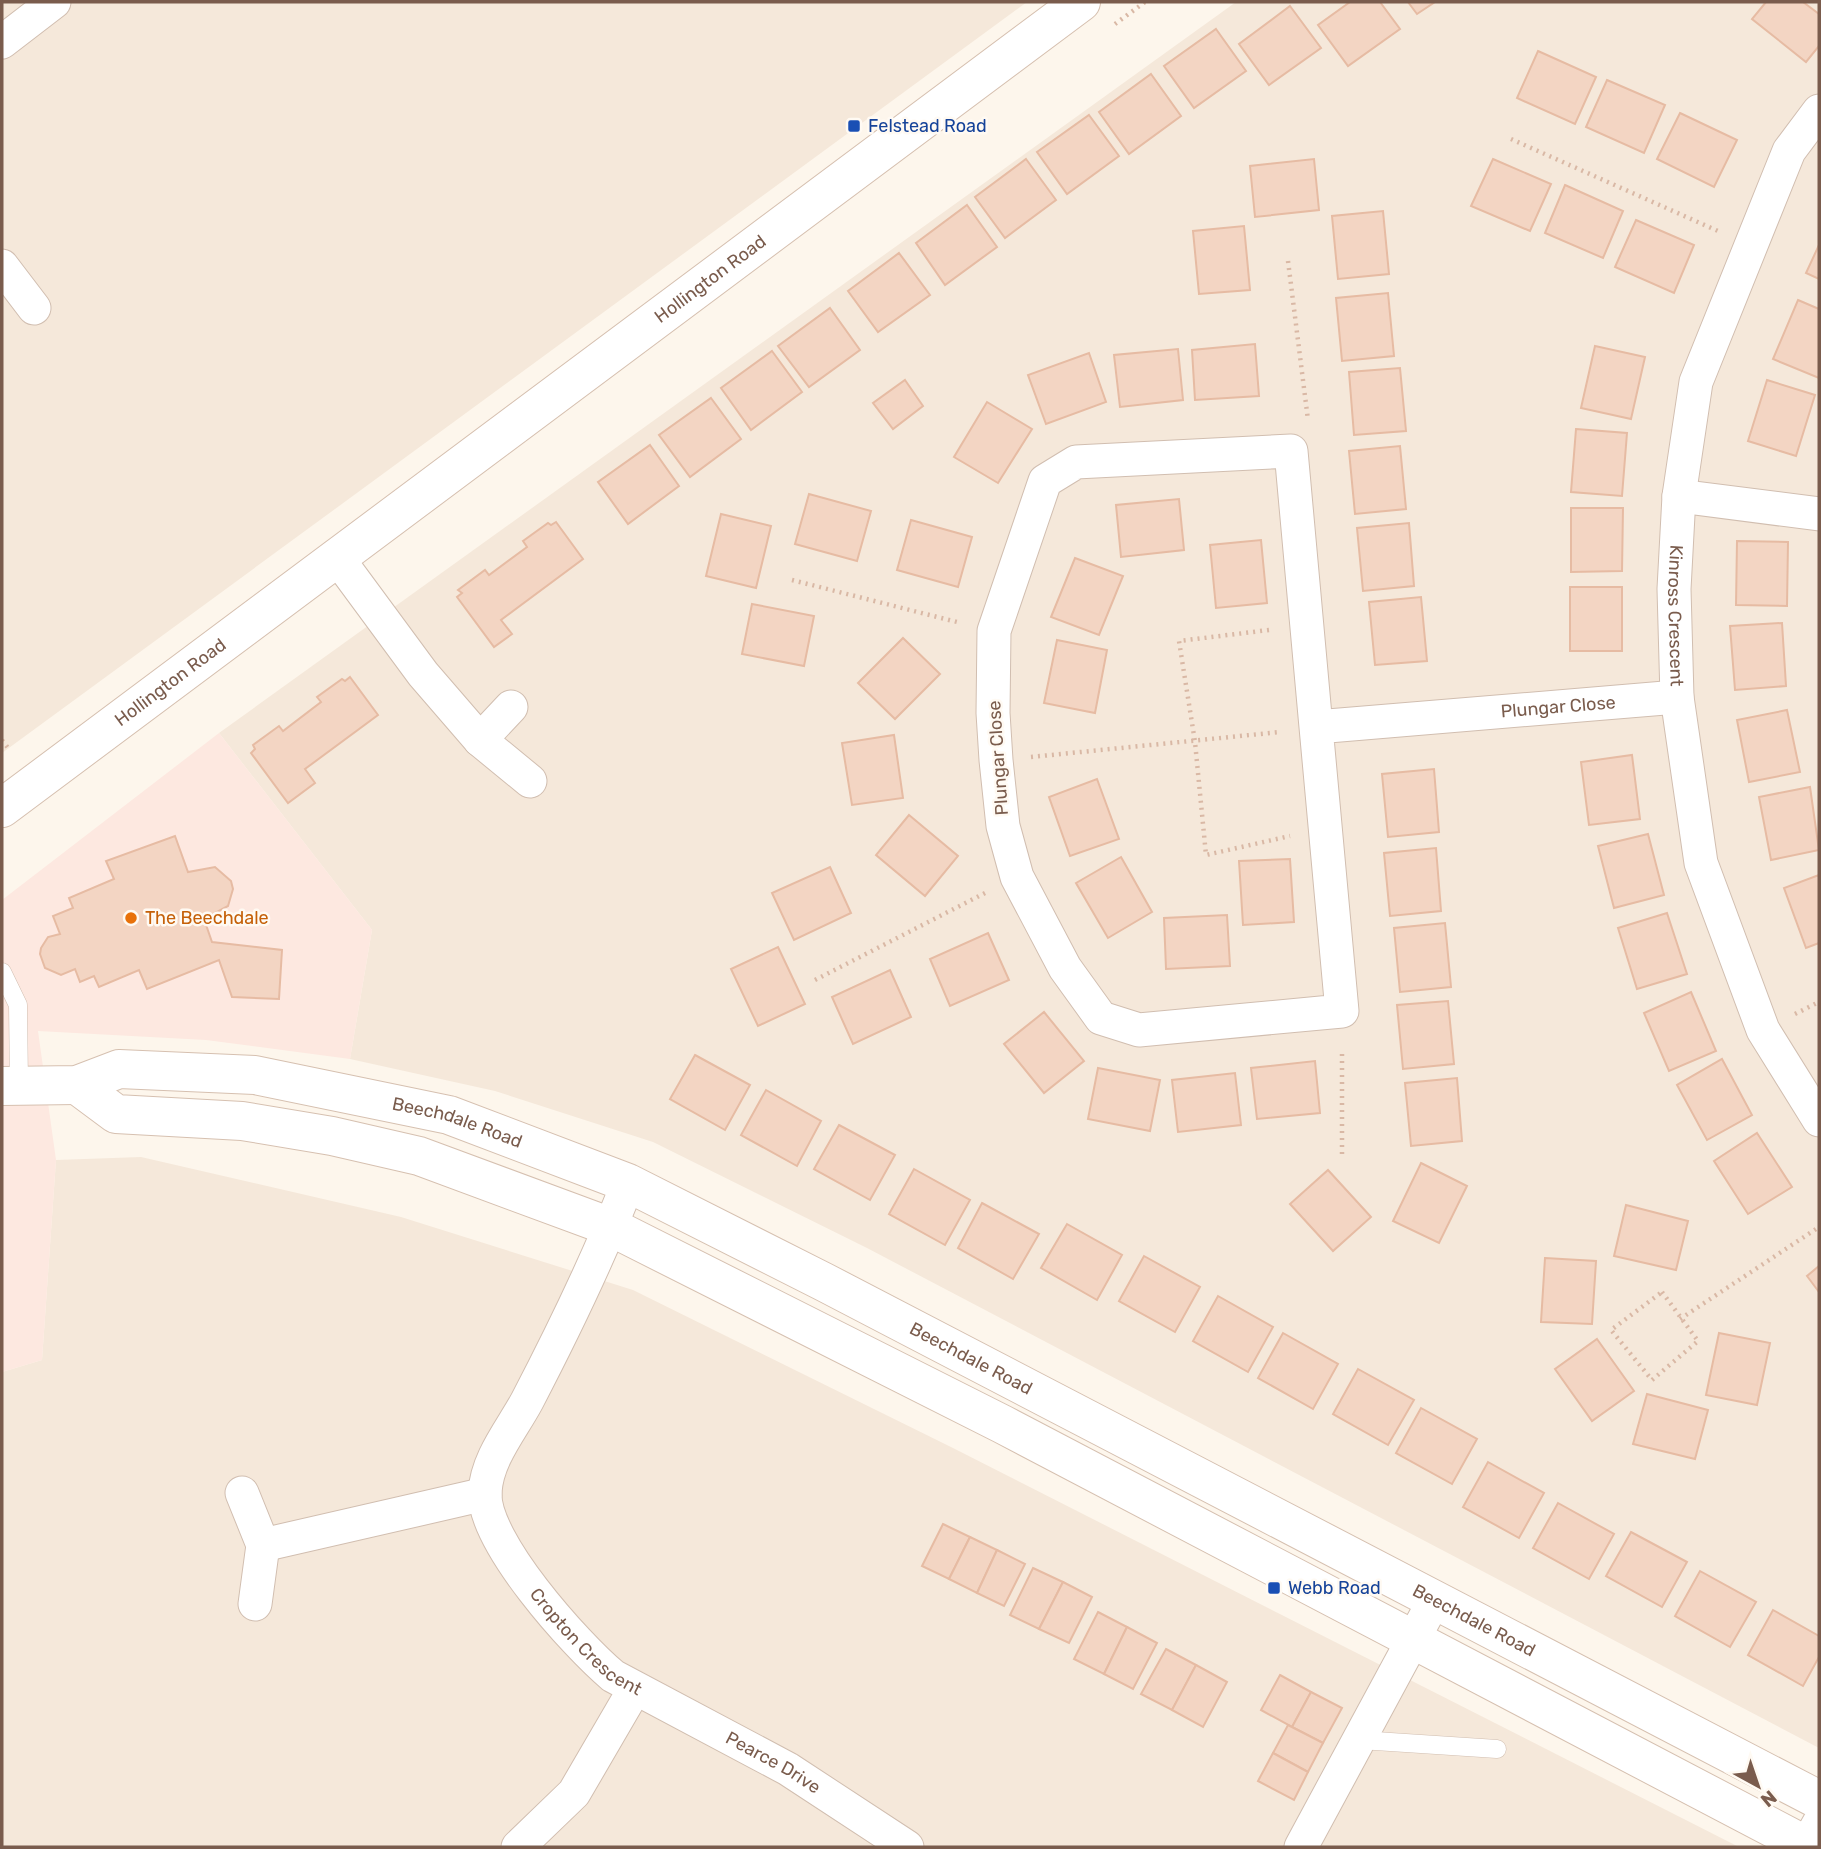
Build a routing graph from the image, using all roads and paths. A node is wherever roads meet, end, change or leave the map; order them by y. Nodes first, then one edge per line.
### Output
1 (54, 2) edge
2 (1081, 2) edge
3 (2, 43) edge
4 (1819, 111) edge
5 (1511, 139) dead end
6 (1749, 245) junction
7 (1288, 261) dead end
8 (2, 267) edge
9 (34, 308) dead end
10 (1291, 451) junction
11 (1679, 496) junction
12 (1819, 514) edge
13 (336, 556) junction
14 (792, 580) dead end
15 (1307, 626) junction
16 (994, 631) junction
17 (1677, 697) junction
18 (511, 707) dead end
19 (1316, 727) junction
20 (2, 740) edge
21 (480, 740) junction
22 (1195, 742) junction
23 (8, 748) dead end
24 (996, 760) junction
25 (530, 781) dead end
26 (2, 808) edge
27 (1325, 829) junction
28 (1017, 877) junction
29 (2, 972) edge
30 (815, 980) dead end
31 (1342, 1011) junction
32 (78, 1085) junction
33 (10, 1086) edge
34 (1819, 1121) edge
35 (1342, 1154) dead end
36 (628, 1184) junction
37 (611, 1227) junction
38 (1819, 1227) edge
39 (1679, 1319) junction
40 (243, 1493) dead end
41 (485, 1494) junction
42 (263, 1545) junction
43 (1435, 1599) junction
44 (255, 1604) dead end
45 (1415, 1640) junction
46 (634, 1690) junction
47 (1360, 1740) junction
48 (1497, 1749) dead end
49 (1819, 1800) edge
50 (1812, 1839) edge
51 (517, 1847) edge
52 (907, 1847) edge
53 (1301, 1847) edge

1 - 3 street
2 - 13 street, Hollington Road
4 - 6 street, Kinross Crescent
5 - 6 path
6 - 11 street, Kinross Crescent
7 - 10 path
8 - 9 street
10 - 15 street
10 - 16 street, Plungar Close
11 - 12 street
11 - 17 street, Kinross Crescent
13 - 21 street
13 - 26 street, Hollington Road
14 - 16 path
15 - 19 street
15 - 22 path
16 - 24 street, Plungar Close
17 - 19 street, Plungar Close
17 - 34 street, Kinross Crescent
18 - 21 street
19 - 22 path
19 - 27 street
20 - 23 path
21 - 25 street
22 - 24 path
22 - 27 path
24 - 28 street, Plungar Close
27 - 31 street
28 - 30 path
28 - 31 street, Plungar Close
29 - 33 lane
31 - 35 path
32 - 33 street, Beechdale Road
32 - 36 street, Beechdale Road
32 - 37 street
36 - 37 street
36 - 43 street, Beechdale Road
37 - 41 street
37 - 45 street
38 - 39 path
39 - 39 path
40 - 42 street
41 - 42 street
41 - 46 street, Cropton Crescent
42 - 44 street
43 - 45 street
43 - 49 street, Beechdale Road
45 - 47 street
45 - 50 street
46 - 51 street, Cropton Crescent
46 - 52 street, Pearce Drive
47 - 48 lane
47 - 53 street

